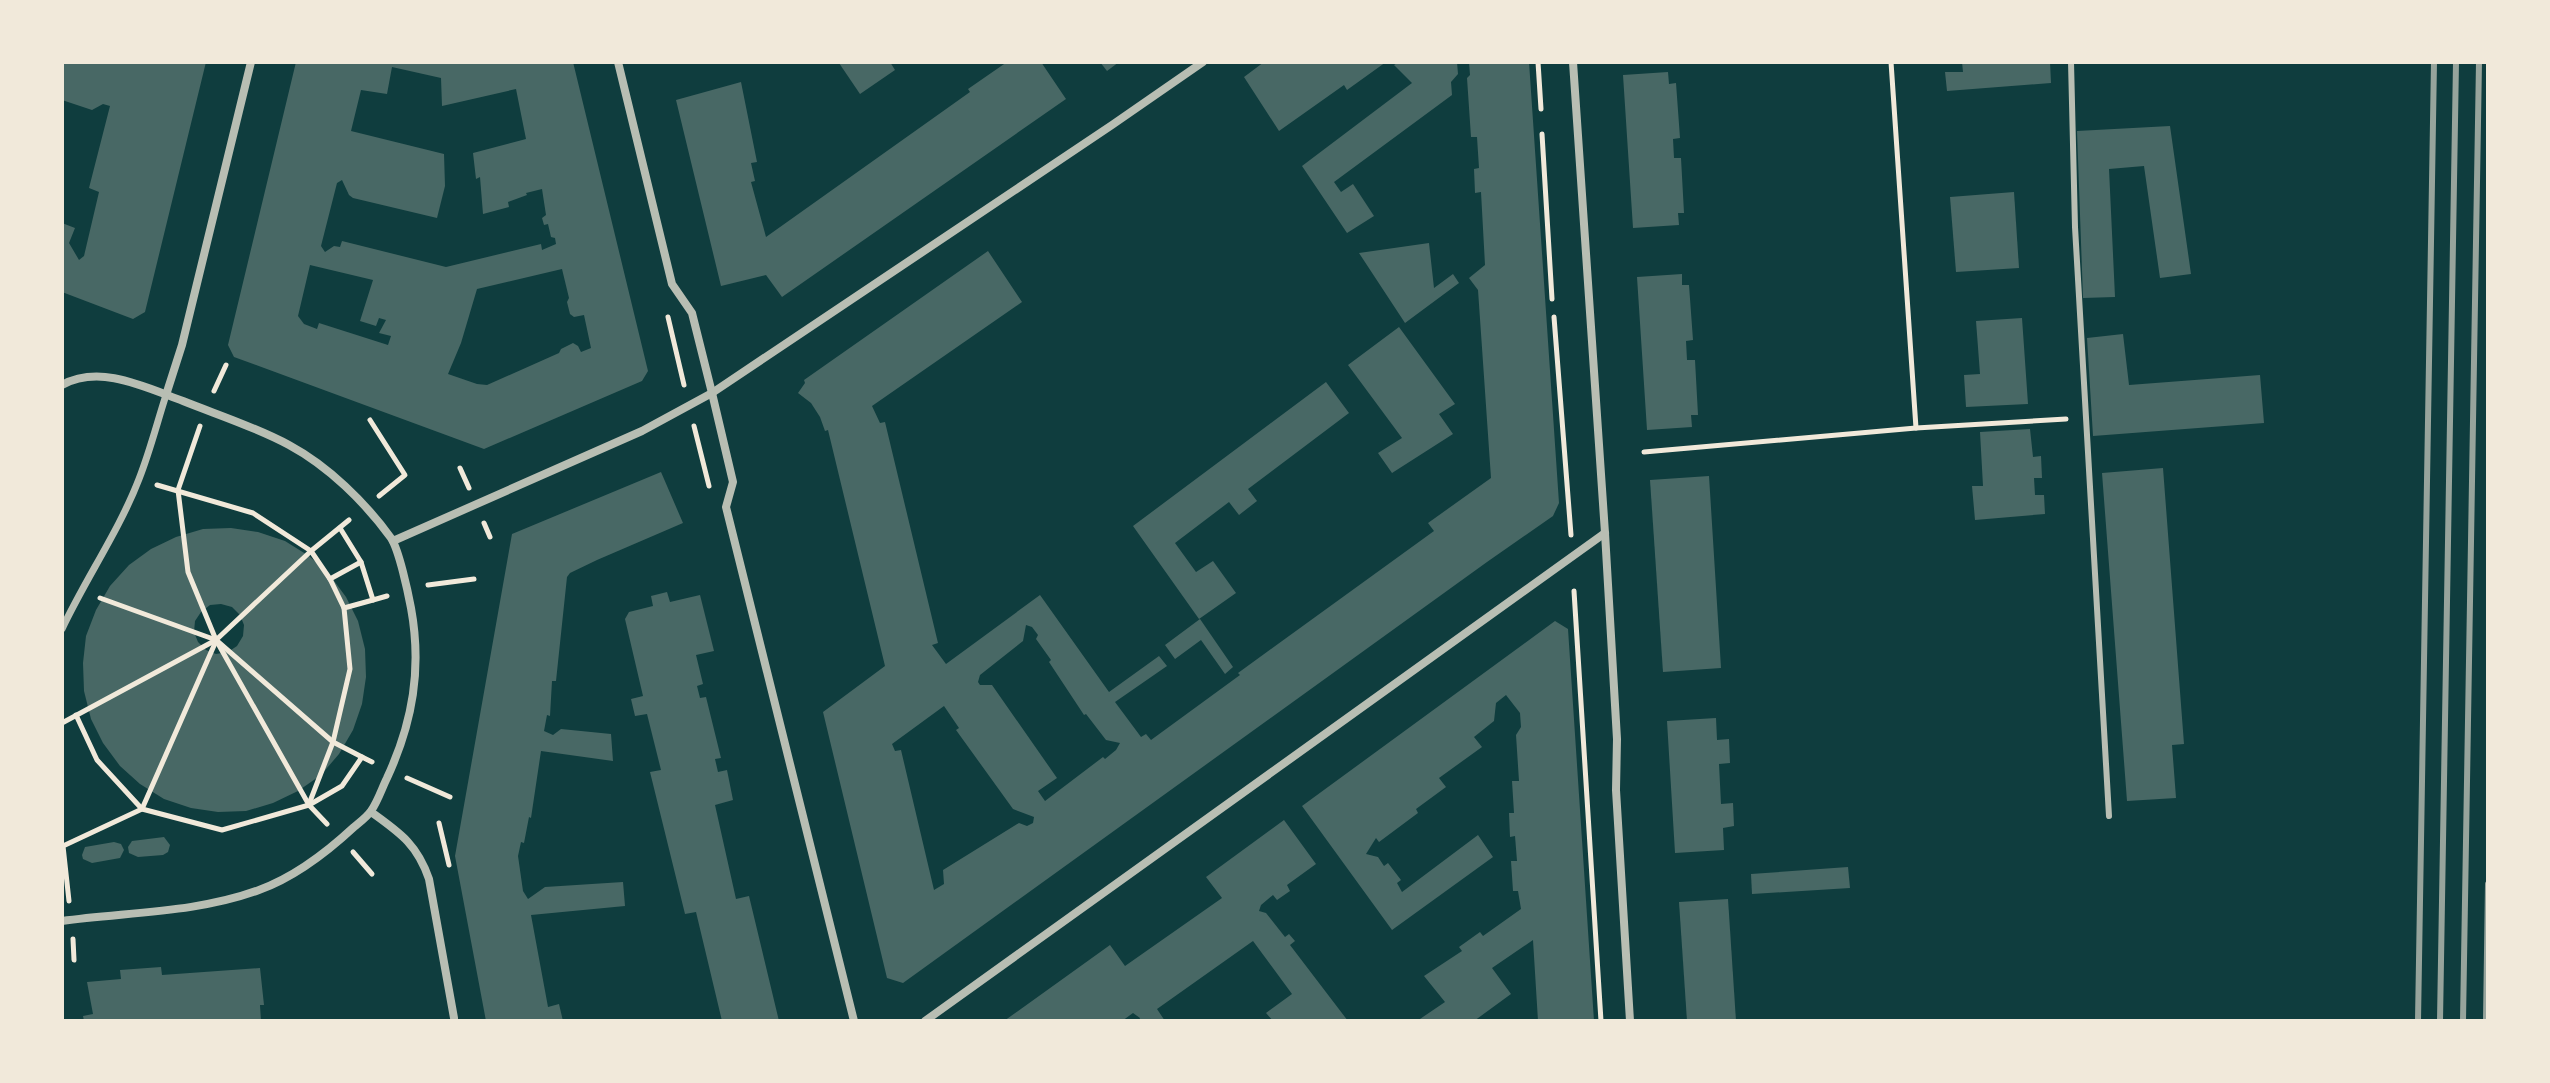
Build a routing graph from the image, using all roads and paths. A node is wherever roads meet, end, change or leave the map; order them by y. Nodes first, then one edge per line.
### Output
1 (251, 62) edge
2 (618, 62) edge
3 (1203, 62) edge
4 (1538, 62) edge
5 (1573, 62) edge
6 (1891, 62) edge
7 (2071, 62) edge
8 (1541, 109) dead end
9 (1542, 134) dead end
10 (1552, 299) dead end
11 (1554, 317) dead end
12 (226, 365) dead end
13 (62, 385) edge
14 (712, 393) junction
15 (166, 395) junction
16 (206, 410) junction
17 (2086, 418) junction
18 (370, 420) dead end
19 (1916, 428) junction
20 (1644, 452) dead end
21 (139, 479) junction
22 (178, 490) junction
23 (1577, 497) dead end
24 (1568, 498) junction
25 (364, 507) junction
26 (340, 528) junction
27 (1605, 533) junction
28 (1571, 535) dead end
29 (393, 541) junction
30 (311, 551) junction
31 (361, 562) junction
32 (330, 579) junction
33 (474, 579) dead end
34 (407, 590) junction
35 (80, 591) junction
36 (1574, 591) dead end
37 (373, 600) junction
38 (344, 608) junction
39 (62, 629) edge
40 (216, 640) junction
41 (76, 715) junction
42 (62, 723) edge
43 (333, 742) junction
44 (362, 757) junction
45 (390, 771) junction
46 (450, 797) dead end
47 (309, 805) junction
48 (142, 809) junction
49 (371, 812) junction
50 (2109, 816) dead end
51 (341, 839) junction
52 (63, 846) edge
53 (372, 874) dead end
54 (67, 920) edge
55 (74, 960) dead end
56 (454, 1020) edge
57 (854, 1021) edge
58 (925, 1021) edge
59 (1601, 1021) edge
60 (1630, 1021) edge

1 - 15 street
2 - 14 street
3 - 14 street
4 - 8 path
5 - 27 street
6 - 19 path
7 - 17 lane
9 - 10 path
11 - 24 path
12 - 16 path
13 - 15 street
14 - 29 street
14 - 57 street
15 - 16 street
15 - 21 street
16 - 22 path
16 - 25 street
17 - 19 path
17 - 50 lane
18 - 25 path
19 - 20 path
21 - 22 path
21 - 35 street
22 - 30 path
22 - 40 path
23 - 24 path
24 - 28 path
25 - 26 path
25 - 29 street
26 - 30 path
26 - 31 path
27 - 58 street
27 - 60 street
29 - 34 street
30 - 32 path
30 - 40 path
31 - 32 path
31 - 37 path
32 - 38 path
33 - 34 path
34 - 37 path
34 - 45 street
35 - 39 street
35 - 40 path
36 - 59 path
37 - 38 path
38 - 43 path
40 - 41 path
40 - 43 path
40 - 47 path
40 - 48 path
41 - 42 path
41 - 48 path
43 - 44 path
43 - 47 path
44 - 45 path
44 - 47 path
45 - 46 path
45 - 49 street
47 - 48 path
47 - 51 path
48 - 52 path
49 - 51 street
49 - 56 street
51 - 53 path
51 - 54 street
52 - 54 path
54 - 55 path

